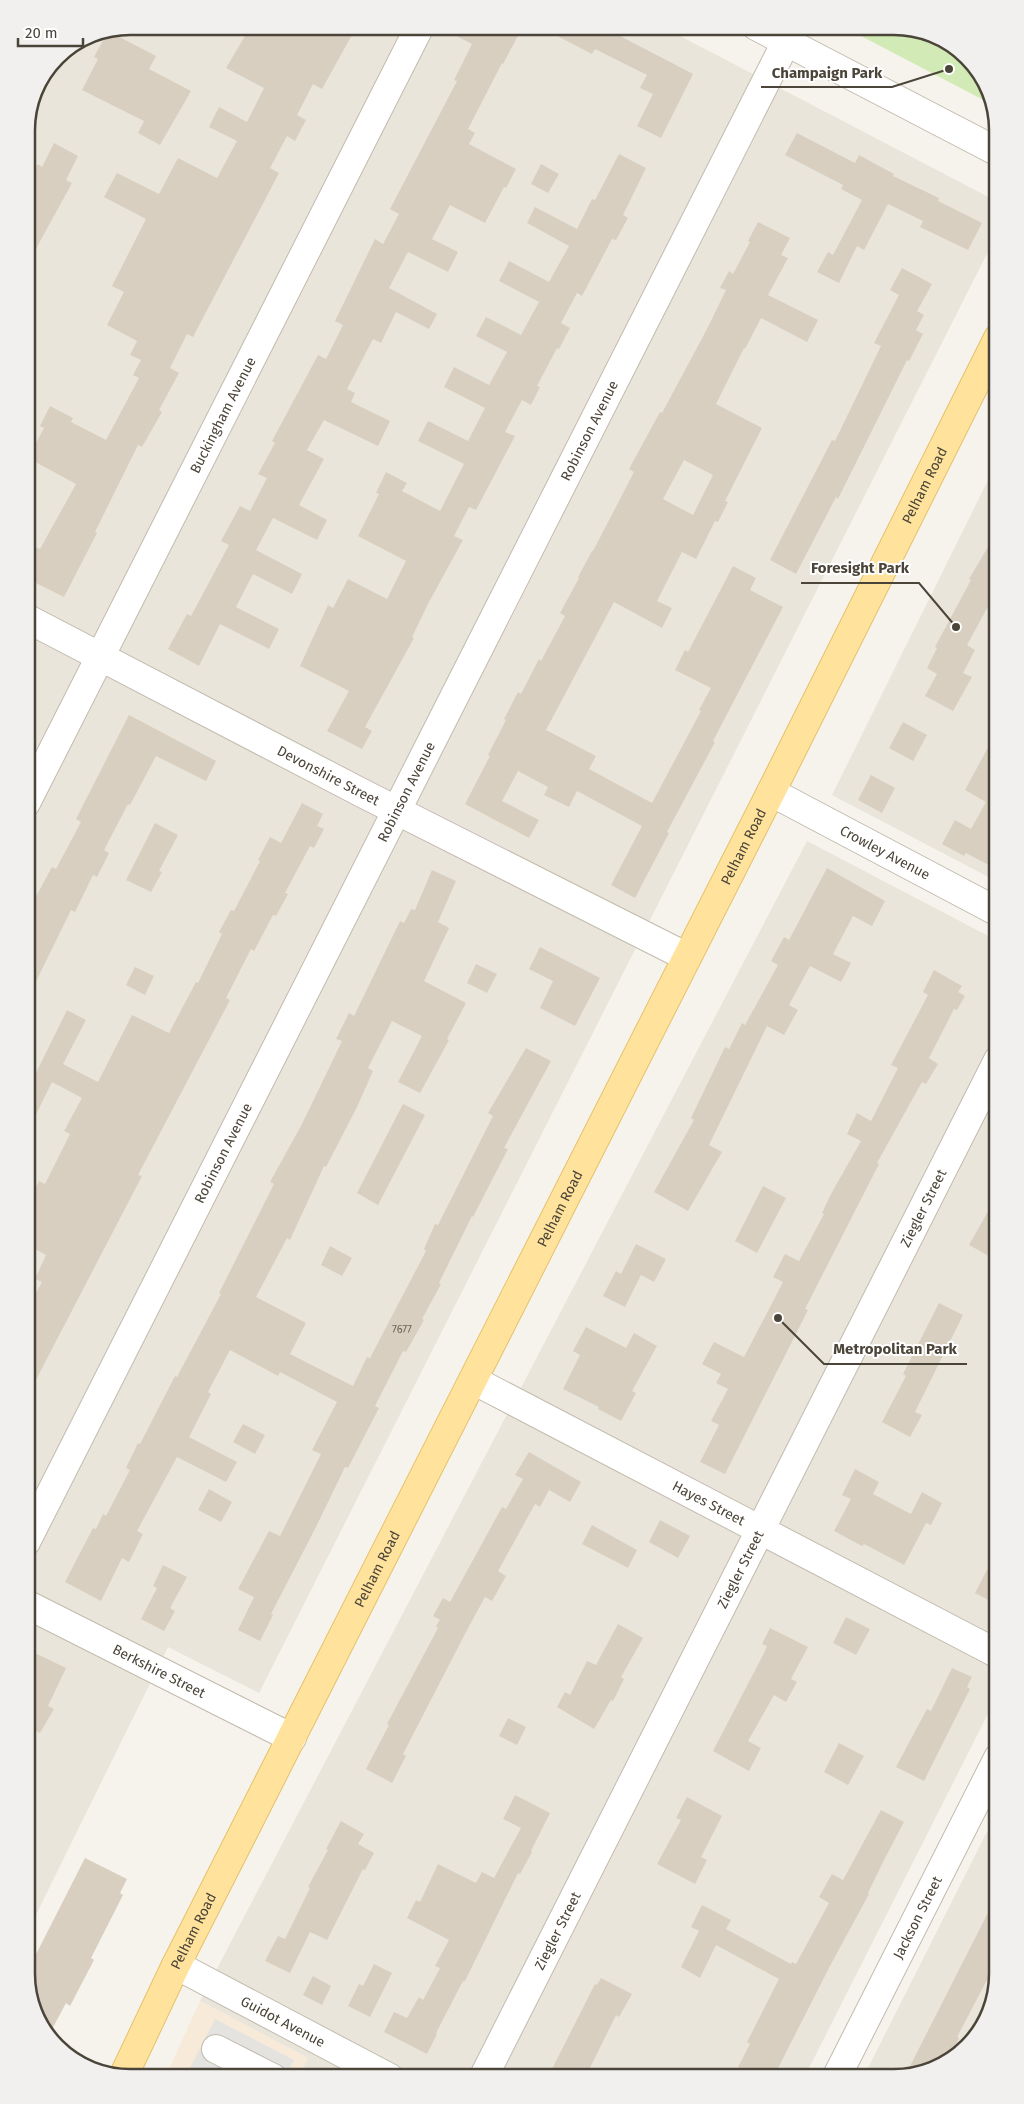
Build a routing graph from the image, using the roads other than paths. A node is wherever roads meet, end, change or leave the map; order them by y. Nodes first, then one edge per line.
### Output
1 (415, 35) edge
2 (773, 35) edge
3 (786, 42) junction
4 (989, 147) edge
5 (989, 356) edge
6 (35, 623) edge
7 (101, 656) junction
8 (35, 785) edge
9 (771, 792) junction
10 (396, 810) junction
11 (989, 907) edge
12 (687, 957) junction
13 (989, 1078) edge
14 (473, 1380) junction
15 (35, 1524) edge
16 (762, 1529) junction
17 (35, 1609) edge
18 (989, 1649) edge
19 (292, 1738) junction
20 (989, 1776) edge
21 (176, 1965) junction
22 (216, 2049) dead end
23 (127, 2069) edge
24 (255, 2069) edge
25 (373, 2069) edge
26 (488, 2069) edge
27 (841, 2069) edge

1 - 7 street, Buckingham Avenue
2 - 3 street
3 - 4 street
3 - 10 street, Robinson Avenue
5 - 9 main road, Pelham Road
6 - 7 street, Devonshire Street
7 - 8 street, Buckingham Avenue
7 - 10 street, Devonshire Street
9 - 11 street, Crowley Avenue
9 - 12 main road, Pelham Road
10 - 12 street, Devonshire Street
10 - 15 street, Robinson Avenue
12 - 14 main road, Pelham Road
13 - 16 street, Ziegler Street
14 - 16 street, Hayes Street
14 - 19 main road, Pelham Road
16 - 18 street, Hayes Street
16 - 26 street, Ziegler Street
17 - 19 street, Berkshire Street
19 - 21 main road, Pelham Road
20 - 27 street, Jackson Street
21 - 23 main road, Pelham Road
21 - 25 street, Guidot Avenue
22 - 24 street

